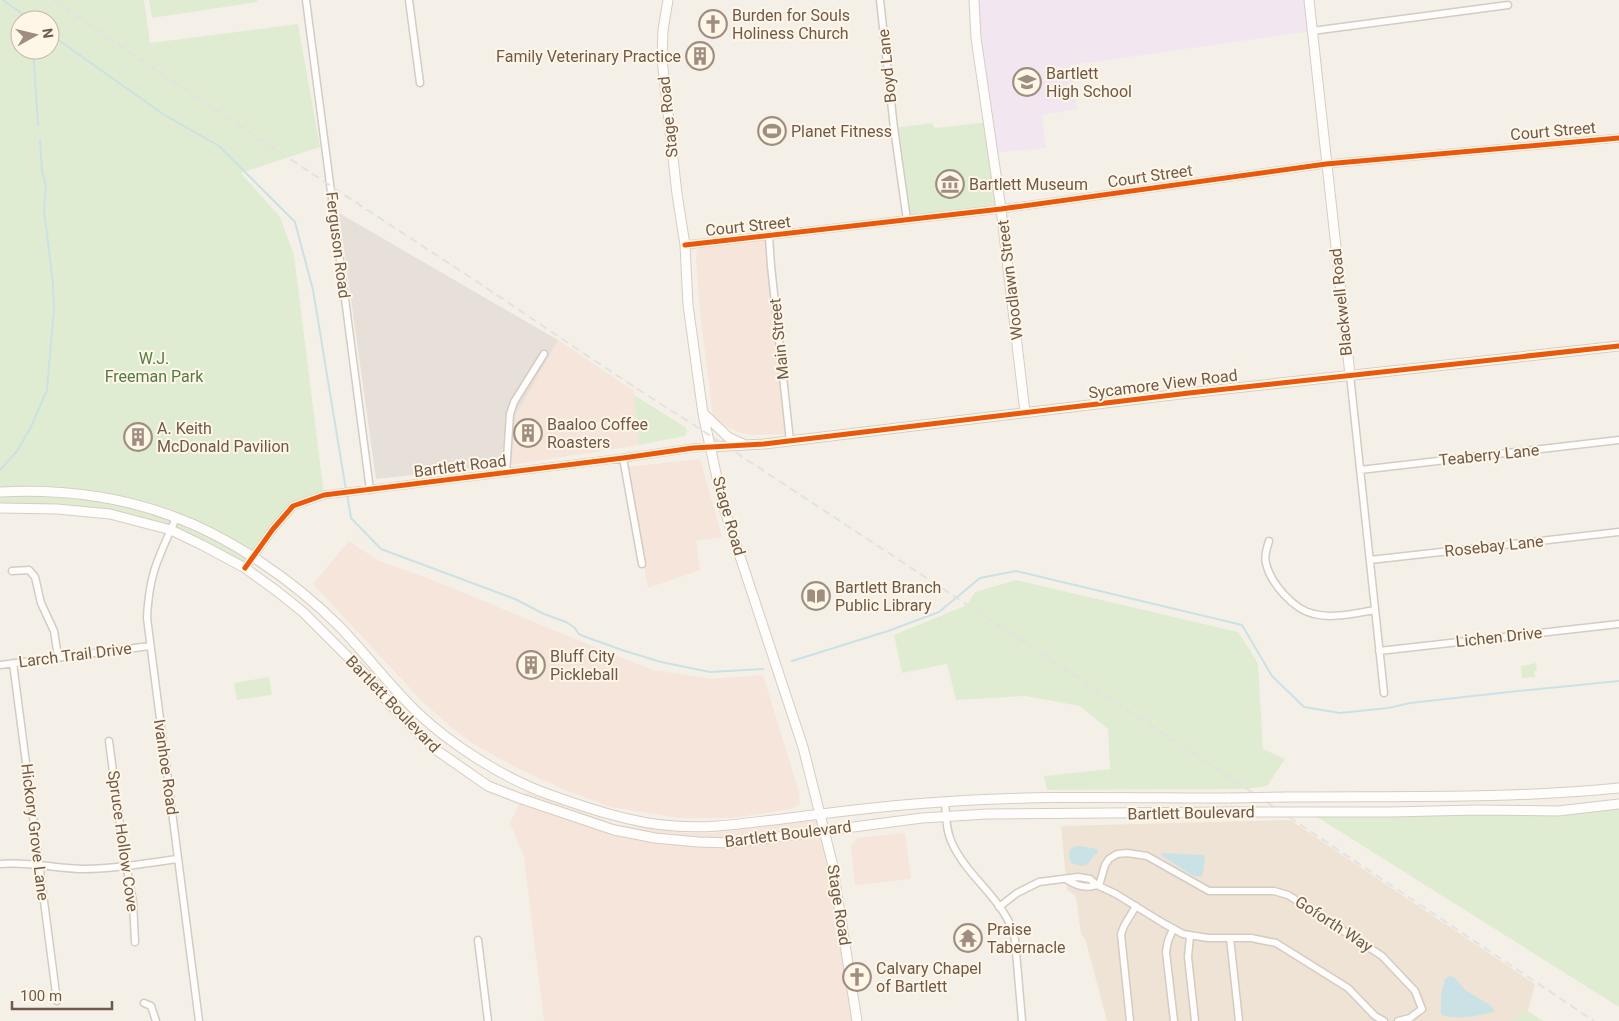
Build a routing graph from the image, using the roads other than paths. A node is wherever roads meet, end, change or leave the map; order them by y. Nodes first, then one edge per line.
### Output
1 (306, 0) edge
2 (409, 0) edge
3 (668, 0) edge
4 (880, 0) edge
5 (974, 0) edge
6 (1308, 0) edge
7 (1508, 5) dead end
8 (1312, 31) junction
9 (420, 83) dead end
10 (1619, 138) edge
11 (1326, 164) junction
12 (1001, 209) junction
13 (907, 220) junction
14 (769, 236) junction
15 (685, 245) junction
16 (1619, 346) edge
17 (544, 354) dead end
18 (1350, 375) junction
19 (1025, 412) junction
20 (703, 414) junction
21 (1619, 440) edge
22 (790, 441) junction
23 (745, 445) junction
24 (710, 447) junction
25 (623, 458) junction
26 (1360, 470) junction
27 (506, 473) junction
28 (370, 490) junction
29 (0, 492) edge
30 (0, 508) edge
31 (176, 518) junction
32 (171, 530) junction
33 (1619, 532) edge
34 (1268, 541) dead end
35 (253, 556) junction
36 (1370, 560) junction
37 (642, 564) dead end
38 (246, 568) junction
39 (12, 571) dead end
40 (311, 599) junction
41 (1375, 610) junction
42 (303, 612) junction
43 (1619, 624) edge
44 (150, 646) junction
45 (1379, 651) junction
46 (58, 657) junction
47 (13, 663) junction
48 (0, 664) edge
49 (1384, 692) dead end
50 (398, 693) junction
51 (389, 703) junction
52 (109, 741) dead end
53 (1619, 788) edge
54 (945, 801) junction
55 (1619, 804) edge
56 (821, 814) junction
57 (946, 817) junction
58 (824, 830) junction
59 (178, 859) junction
60 (0, 864) edge
61 (39, 865) junction
62 (126, 867) junction
63 (1098, 886) junction
64 (1136, 906) junction
65 (999, 907) junction
66 (1173, 929) junction
67 (1190, 936) junction
68 (1230, 938) junction
69 (478, 940) dead end
70 (135, 942) dead end
71 (56, 1001) dead end
72 (144, 1003) dead end
73 (156, 1021) edge
74 (199, 1021) edge
75 (488, 1021) edge
76 (857, 1021) edge
77 (1022, 1021) edge
78 (1130, 1021) edge
79 (1174, 1021) edge
80 (1195, 1021) edge
81 (1239, 1021) edge
82 (1384, 1021) edge
83 (1398, 1021) edge

1 - 28 street, Ferguson Road
2 - 9 street
3 - 15 main road, Stage Road
4 - 13 street, Boyd Lane
5 - 12 main road, Woodlawn Street
6 - 8 main road, Blackwell Road
7 - 8 street
8 - 11 main road, Blackwell Road
10 - 11 street, Court Street
11 - 12 street, Court Street
11 - 18 main road, Blackwell Road
12 - 13 street, Court Street
12 - 19 main road, Woodlawn Street
13 - 14 street, Court Street
14 - 15 street, Court Street
14 - 22 street, Main Street
15 - 20 main road, Stage Road
16 - 18 main road, Sycamore View Road
17 - 27 street
18 - 19 main road, Sycamore View Road
18 - 26 street, Blackwell Road
19 - 22 main road, Sycamore View Road
20 - 23 main road
20 - 24 main road, Stage Road
21 - 26 street, Teaberry Lane
22 - 23 main road, Sycamore View Road
23 - 24 main road, Sycamore View Road
24 - 25 street, Bartlett Road
24 - 56 main road, Stage Road
25 - 27 street, Bartlett Road
25 - 37 street
26 - 36 street, Blackwell Road
27 - 28 street, Bartlett Road
28 - 35 street, Bartlett Road
29 - 31 main road, Bartlett Boulevard
30 - 32 main road, Bartlett Boulevard
31 - 32 street, Ivanhoe Road
31 - 35 main road, Bartlett Boulevard
32 - 38 main road, Bartlett Boulevard
32 - 44 street, Ivanhoe Road
33 - 36 street, Rosebay Lane
34 - 41 street
35 - 38 street, Bartlett Road
35 - 40 main road, Bartlett Boulevard
36 - 41 street, Blackwell Road
38 - 42 main road, Bartlett Boulevard
39 - 46 street
40 - 42 main road
40 - 50 main road, Bartlett Boulevard
41 - 45 street, Blackwell Road
42 - 51 main road, Bartlett Boulevard
43 - 45 street, Lichen Drive
44 - 46 street, Larch Trail Drive
44 - 59 street, Ivanhoe Road
45 - 49 street, Blackwell Road
46 - 47 street, Larch Trail Drive
47 - 48 street, Larch Trail Drive
47 - 61 street, Hickory Grove Lane
50 - 51 main road
50 - 56 main road, Bartlett Boulevard
51 - 58 main road, Bartlett Boulevard
52 - 62 street, Spruce Hollow Cove
53 - 54 main road, Bartlett Boulevard, bridge
54 - 56 main road, Bartlett Boulevard
54 - 57 street
55 - 57 main road, Bartlett Boulevard, bridge
56 - 58 main road, Stage Road
57 - 58 main road, Bartlett Boulevard
57 - 65 street
58 - 76 main road, Stage Road
59 - 62 street
59 - 74 street, Ivanhoe Road
60 - 61 street
61 - 62 street
61 - 71 street, Hickory Grove Lane
62 - 70 street, Spruce Hollow Cove
63 - 64 street
63 - 65 street
63 - 83 street, Goforth Way
64 - 66 street
64 - 78 street
65 - 77 street
66 - 67 street
66 - 79 street
67 - 68 street
67 - 80 street
68 - 81 street
68 - 82 street
69 - 75 street
72 - 73 street

